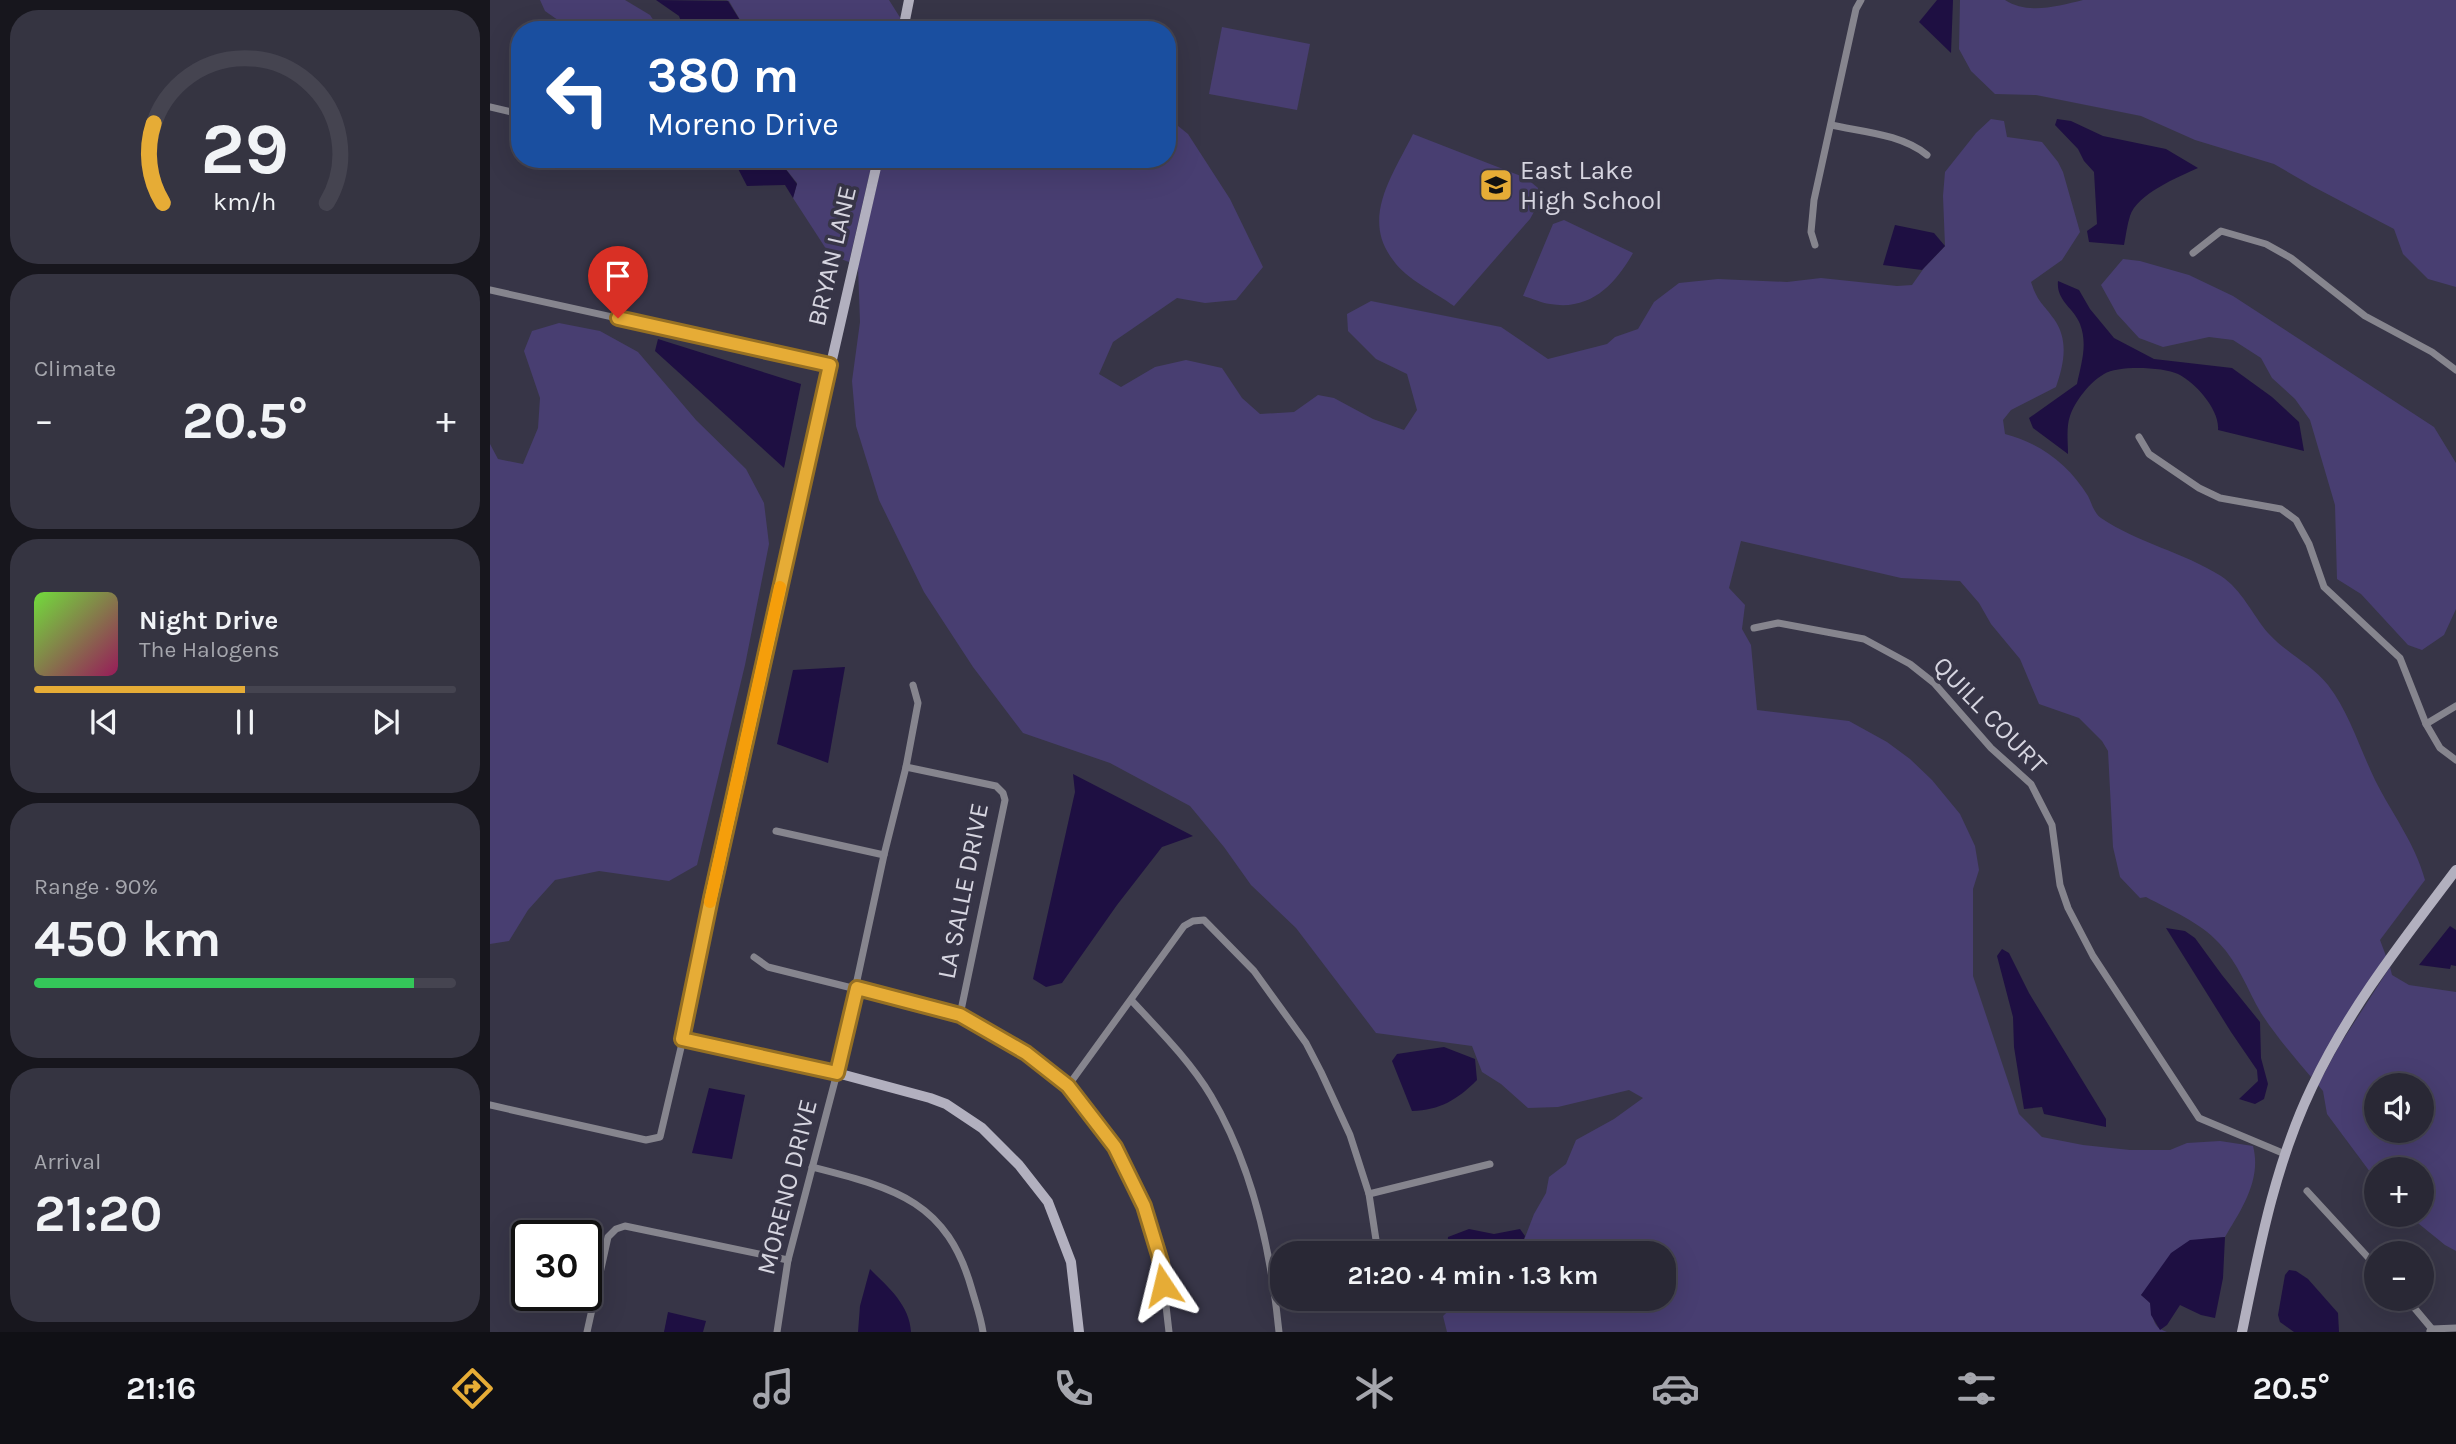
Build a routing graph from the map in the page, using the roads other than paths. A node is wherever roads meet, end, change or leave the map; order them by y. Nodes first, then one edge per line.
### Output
1 (909, 0) edge
2 (1861, 0) edge
3 (905, 21) edge
4 (490, 107) edge
5 (511, 112) edge
6 (1831, 125) junction
7 (1927, 155) dead end
8 (876, 168) edge
9 (1815, 246) dead end
10 (2193, 253) dead end
11 (490, 290) edge
12 (830, 365) junction
13 (2456, 370) edge
14 (2139, 437) dead end
15 (1754, 628) dead end
16 (913, 685) dead end
17 (2456, 706) edge
18 (2426, 724) junction
19 (2456, 760) edge
20 (906, 767) junction
21 (776, 831) dead end
22 (884, 855) junction
23 (2456, 870) edge
24 (754, 957) dead end
25 (857, 988) junction
26 (1132, 1000) junction
27 (960, 1015) junction
28 (682, 1039) junction
29 (837, 1073) junction
30 (1068, 1086) junction
31 (490, 1105) edge
32 (2285, 1154) junction
33 (1490, 1164) dead end
34 (812, 1167) junction
35 (2307, 1191) dead end
36 (1369, 1194) junction
37 (1376, 1241) edge
38 (2364, 1253) edge
39 (788, 1260) junction
40 (1270, 1270) edge
41 (1277, 1311) edge
42 (2416, 1311) edge
43 (2456, 1328) edge
44 (2431, 1331) edge
45 (587, 1332) edge
46 (777, 1332) edge
47 (983, 1332) edge
48 (1079, 1332) edge
49 (1168, 1332) edge
50 (1279, 1332) edge
51 (2242, 1332) edge

1 - 3 street
2 - 6 street
4 - 5 street
6 - 7 street
6 - 9 street
8 - 12 street, BRYAN LANE
10 - 13 street
11 - 12 street
12 - 28 street, BRYAN LANE
14 - 18 street
15 - 32 street, QUILL COURT
16 - 20 street
17 - 18 street
18 - 19 street
20 - 22 street, MORENO DRIVE
20 - 27 street, LA SALLE DRIVE
21 - 22 street
22 - 25 street, MORENO DRIVE
23 - 32 street
24 - 25 street
25 - 27 street
25 - 29 street, MORENO DRIVE
26 - 30 street
26 - 36 street
26 - 40 street
27 - 30 street
28 - 29 street
28 - 31 street, BRYAN LANE
29 - 34 street, MORENO DRIVE
29 - 48 street
30 - 49 street
32 - 51 street
33 - 36 street
34 - 39 street, MORENO DRIVE
34 - 47 street
35 - 38 street
36 - 37 street
39 - 45 street
39 - 46 street, MORENO DRIVE
41 - 50 street
42 - 44 street
43 - 44 street

